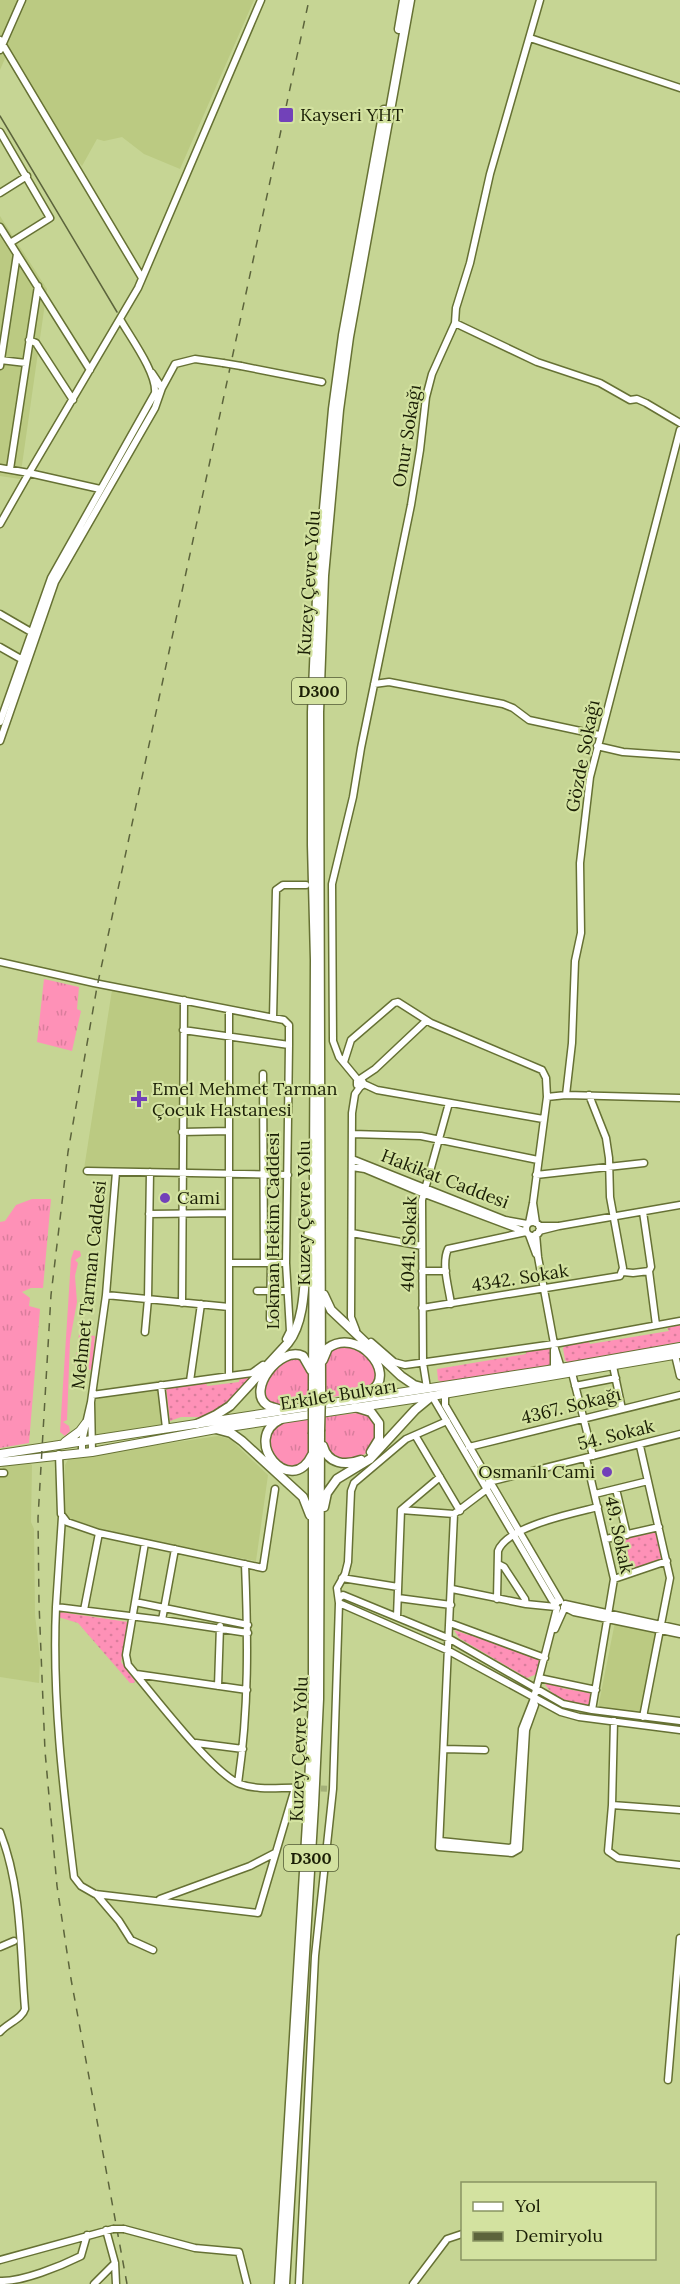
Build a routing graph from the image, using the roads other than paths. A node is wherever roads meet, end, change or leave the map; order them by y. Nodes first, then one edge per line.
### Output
1 (22, 0) edge
2 (261, 0) edge
3 (405, 0) edge
4 (410, 0) edge
5 (540, 0) edge
6 (530, 38) junction
7 (1, 45) edge
8 (680, 88) edge
9 (0, 132) edge
10 (27, 176) junction
11 (0, 193) edge
12 (0, 227) edge
13 (10, 243) junction
14 (17, 254) junction
15 (142, 278) junction
16 (38, 286) junction
17 (120, 319) junction
18 (455, 323) junction
19 (30, 340) junction
20 (0, 362) edge
21 (26, 363) junction
22 (90, 370) junction
23 (150, 371) junction
24 (322, 382) dead end
25 (162, 388) junction
26 (73, 400) junction
27 (680, 423) edge
28 (680, 430) edge
29 (0, 468) edge
30 (10, 469) junction
31 (29, 473) junction
32 (100, 489) junction
33 (0, 525) edge
34 (0, 614) edge
35 (31, 632) junction
36 (0, 647) edge
37 (21, 659) junction
38 (374, 684) junction
39 (0, 722) edge
40 (599, 735) junction
41 (0, 741) edge
42 (597, 746) junction
43 (680, 756) edge
44 (306, 885) dead end
45 (0, 962) edge
46 (184, 1000) junction
47 (229, 1010) junction
48 (273, 1018) junction
49 (426, 1021) junction
50 (183, 1030) junction
51 (229, 1037) junction
52 (289, 1045) junction
53 (344, 1062) junction
54 (263, 1074) dead end
55 (361, 1083) junction
56 (566, 1095) junction
57 (589, 1095) junction
58 (547, 1097) junction
59 (680, 1098) edge
60 (449, 1103) junction
61 (543, 1119) junction
62 (229, 1131) junction
63 (182, 1132) junction
64 (352, 1134) junction
65 (440, 1139) junction
66 (352, 1159) junction
67 (538, 1160) junction
68 (644, 1163) dead end
69 (352, 1167) junction
70 (610, 1167) junction
71 (87, 1171) dead end
72 (116, 1172) junction
73 (150, 1172) junction
74 (182, 1174) junction
75 (229, 1174) junction
76 (263, 1174) junction
77 (288, 1175) junction
78 (536, 1175) junction
79 (425, 1191) junction
80 (680, 1205) edge
81 (314, 1210) junction
82 (643, 1212) junction
83 (229, 1213) junction
84 (149, 1214) junction
85 (182, 1214) junction
86 (613, 1216) junction
87 (533, 1228) junction
88 (352, 1233) junction
89 (321, 1238) junction
90 (422, 1246) junction
91 (229, 1263) junction
92 (267, 1263) junction
93 (286, 1263) junction
94 (422, 1271) junction
95 (446, 1271) junction
96 (649, 1271) junction
97 (622, 1273) junction
98 (544, 1289) junction
99 (256, 1291) dead end
100 (271, 1291) junction
101 (287, 1291) junction
102 (105, 1295) junction
103 (148, 1299) junction
104 (182, 1303) junction
105 (201, 1304) junction
106 (451, 1304) junction
107 (229, 1307) junction
108 (422, 1308) junction
109 (270, 1319) dead end
110 (680, 1321) edge
111 (656, 1325) junction
112 (145, 1332) dead end
113 (554, 1346) junction
114 (680, 1347) edge
115 (678, 1354) edge
116 (423, 1363) junction
117 (613, 1366) junction
118 (557, 1368) junction
119 (572, 1373) junction
120 (229, 1375) junction
121 (680, 1376) edge
122 (317, 1377) junction
123 (615, 1378) junction
124 (190, 1381) junction
125 (160, 1385) junction
126 (575, 1386) junction
127 (428, 1391) junction
128 (445, 1394) junction
129 (680, 1395) edge
130 (92, 1398) junction
131 (355, 1403) junction
132 (622, 1409) junction
133 (281, 1414) junction
134 (583, 1418) junction
135 (447, 1421) junction
136 (86, 1423) junction
137 (197, 1424) junction
138 (166, 1428) junction
139 (216, 1429) junction
140 (317, 1432) junction
141 (680, 1434) edge
142 (415, 1435) junction
143 (92, 1439) junction
144 (82, 1440) junction
145 (63, 1444) junction
146 (639, 1446) junction
147 (469, 1447) junction
148 (313, 1448) junction
149 (82, 1452) junction
150 (92, 1452) junction
151 (0, 1454) edge
152 (59, 1454) junction
153 (590, 1457) junction
154 (0, 1462) edge
155 (440, 1477) junction
156 (648, 1481) junction
157 (488, 1485) junction
158 (275, 1489) dead end
159 (616, 1489) junction
160 (595, 1494) junction
161 (598, 1507) junction
162 (401, 1510) junction
163 (457, 1512) junction
164 (62, 1517) junction
165 (313, 1522) junction
166 (659, 1527) junction
167 (99, 1533) junction
168 (320, 1534) junction
169 (516, 1534) junction
170 (627, 1534) junction
171 (606, 1539) junction
172 (145, 1543) junction
173 (175, 1549) junction
174 (667, 1561) junction
175 (245, 1564) junction
176 (498, 1564) junction
177 (342, 1578) junction
178 (615, 1579) junction
179 (398, 1587) junction
180 (452, 1589) junction
181 (398, 1598) junction
182 (497, 1599) junction
183 (339, 1600) junction
184 (135, 1602) junction
185 (526, 1604) junction
186 (451, 1605) junction
187 (560, 1606) junction
188 (56, 1607) junction
189 (164, 1608) junction
190 (84, 1610) junction
191 (134, 1616) junction
192 (397, 1617) junction
193 (609, 1617) junction
194 (162, 1620) junction
195 (221, 1620) junction
196 (450, 1623) junction
197 (248, 1625) junction
198 (660, 1628) junction
199 (220, 1629) junction
200 (680, 1629) edge
201 (248, 1633) junction
202 (680, 1634) edge
203 (450, 1639) junction
204 (449, 1651) junction
205 (545, 1658) junction
206 (136, 1674) junction
207 (539, 1678) junction
208 (218, 1686) junction
209 (537, 1688) junction
210 (247, 1690) junction
211 (596, 1690) junction
212 (534, 1699) junction
213 (592, 1710) junction
214 (643, 1717) junction
215 (614, 1721) junction
216 (680, 1721) edge
217 (680, 1730) edge
218 (195, 1743) junction
219 (243, 1749) junction
220 (444, 1749) junction
221 (484, 1750) dead end
222 (238, 1783) junction
223 (612, 1805) junction
224 (680, 1810) edge
225 (0, 1832) edge
226 (0, 1848) edge
227 (8, 1851) junction
228 (276, 1852) junction
229 (680, 1865) edge
230 (95, 1894) junction
231 (159, 1900) junction
232 (680, 1938) edge
233 (14, 1941) dead end
234 (0, 1947) edge
235 (153, 1950) dead end
236 (0, 2032) edge
237 (668, 2080) dead end
238 (109, 2229) junction
239 (461, 2234) edge
240 (87, 2235) junction
241 (0, 2260) edge
242 (115, 2263) junction
243 (0, 2282) edge
244 (94, 2284) edge
245 (116, 2284) edge
246 (246, 2284) edge
247 (279, 2284) edge
248 (285, 2284) edge
249 (299, 2284) edge
250 (413, 2284) edge

1 - 7 street
2 - 15 street
3 - 81 highway, Kuzey Çevre Yolu / D300
4 - 89 highway, Kuzey Çevre Yolu / D300
5 - 6 street, Onur Sokağı
6 - 8 street
6 - 18 street, Onur Sokağı
7 - 15 street
9 - 10 street
10 - 11 street
10 - 13 street
12 - 13 street
13 - 14 street
14 - 16 street
14 - 20 street
15 - 17 street
16 - 19 street
16 - 22 street
17 - 22 street
17 - 23 street
18 - 27 street
18 - 38 street, Onur Sokağı
19 - 21 street
19 - 26 street
20 - 21 street
21 - 30 street
22 - 26 street
23 - 25 street
23 - 32 street
24 - 25 street, bridge
25 - 41 street
26 - 31 street
28 - 40 street, Gözde Sokağı
29 - 30 street
30 - 31 street
31 - 32 street
31 - 33 street
32 - 35 street
34 - 35 street
35 - 37 street
36 - 37 street
37 - 39 street
38 - 40 street
38 - 53 street, Onur Sokağı
40 - 42 street, Gözde Sokağı
42 - 43 street
42 - 56 street, Gözde Sokağı
44 - 48 street
45 - 46 street
46 - 47 street
46 - 50 street
47 - 48 street
47 - 51 street
48 - 52 street, Lokman Hekim Caddesi
49 - 53 street
49 - 55 street
49 - 58 street
50 - 51 street
50 - 63 street
51 - 52 street
51 - 62 street
52 - 77 street, Lokman Hekim Caddesi
53 - 55 street, Onur Sokağı
54 - 76 street
55 - 60 street
55 - 64 street
56 - 57 street
56 - 58 street
57 - 59 street
57 - 70 street
58 - 61 street
60 - 61 street
60 - 65 street, 4041. Sokak
61 - 67 street
62 - 63 street
62 - 75 street
63 - 74 street
64 - 65 street
64 - 66 street
65 - 67 street
65 - 79 street, 4041. Sokak
66 - 69 street
66 - 79 street, Hakikat Caddesi
67 - 78 street
68 - 70 street
69 - 79 street, Hakikat Caddesi
69 - 88 street
70 - 78 street
70 - 86 street
71 - 72 street
72 - 73 street
72 - 102 street, Mehmet Tarman Caddesi
73 - 74 street
73 - 84 street
74 - 75 street
74 - 85 street
75 - 76 street
75 - 83 street
76 - 77 street
76 - 92 street
77 - 93 street, Lokman Hekim Caddesi
78 - 87 street
79 - 87 street, Hakikat Caddesi
79 - 90 street, 4041. Sokak
80 - 82 street
81 - 122 highway, Kuzey Çevre Yolu / D300
81 - 137 highway
82 - 86 street
82 - 96 street
83 - 85 street
83 - 91 street
84 - 85 street
84 - 103 street
85 - 104 street
86 - 87 street
86 - 97 street
87 - 95 street
87 - 98 street
88 - 90 street
88 - 116 street
89 - 122 highway, Kuzey Çevre Yolu / D300
89 - 127 highway
90 - 94 street, 4041. Sokak
91 - 92 street
91 - 107 street
92 - 93 street
92 - 100 street
93 - 101 street, Lokman Hekim Caddesi
94 - 95 street
94 - 108 street, 4041. Sokak
95 - 106 street
96 - 97 street, 4342. Sokak
96 - 111 street
97 - 98 street, 4342. Sokak
98 - 106 street, 4342. Sokak
98 - 113 street
99 - 100 street
100 - 101 street
100 - 109 street
101 - 120 street, Lokman Hekim Caddesi
102 - 103 street
102 - 130 street, Mehmet Tarman Caddesi
103 - 104 street
103 - 112 street
104 - 105 street
105 - 107 street
105 - 124 street
106 - 108 street, 4342. Sokak
107 - 120 street
108 - 116 street, 4041. Sokak
110 - 111 street
111 - 113 street
113 - 116 street
113 - 118 street
114 - 118 main road, Erkilet Bulvarı
115 - 117 main road, Erkilet Bulvarı
115 - 121 street
116 - 127 street, 4041. Sokak
117 - 119 main road, Erkilet Bulvarı
117 - 123 street
118 - 127 main road, Erkilet Bulvarı
119 - 126 street, 49. Sokak
119 - 128 main road, Erkilet Bulvarı
120 - 124 street, Lokman Hekim Caddesi
122 - 131 highway
122 - 133 highway
122 - 140 highway, Kuzey Çevre Yolu / D300, bridge
123 - 126 street
123 - 132 street
124 - 125 street, Lokman Hekim Caddesi
125 - 130 street, Lokman Hekim Caddesi
125 - 138 street
126 - 134 street, 49. Sokak
127 - 128 main road, Erkilet Bulvarı
127 - 131 main road, Erkilet Bulvarı
127 - 135 street, 4041. Sokak
127 - 168 highway
128 - 147 street
129 - 132 street, 4367. Sokağı
130 - 136 street, Mehmet Tarman Caddesi
130 - 143 street, Mehmet Tarman Caddesi
131 - 133 main road, Erkilet Bulvarı
131 - 140 highway
132 - 134 street, 4367. Sokağı
133 - 137 main road, Erkilet Bulvarı
133 - 139 main road, Erkilet Bulvarı
133 - 148 highway
134 - 147 street, 4367. Sokağı
134 - 153 street, 49. Sokak
135 - 142 street
135 - 157 street, 4041. Sokak
136 - 144 street, Mehmet Tarman Caddesi
136 - 145 main road
137 - 138 main road, Erkilet Bulvarı
138 - 143 main road, Erkilet Bulvarı
139 - 150 main road, Erkilet Bulvarı
139 - 165 highway
140 - 148 highway, Kuzey Çevre Yolu / D300
140 - 168 highway, Kuzey Çevre Yolu / D300
141 - 146 street, 54. Sokak
142 - 155 street
142 - 177 street
143 - 144 main road, Erkilet Bulvarı
143 - 150 street, Mehmet Tarman Caddesi
144 - 145 main road, Erkilet Bulvarı
144 - 149 street, Mehmet Tarman Caddesi
145 - 151 main road, Erkilet Bulvarı
146 - 153 street, 54. Sokak
146 - 156 street
147 - 157 street
148 - 165 highway, Kuzey Çevre Yolu / D300
149 - 150 main road, Erkilet Bulvarı
149 - 152 main road, Erkilet Bulvarı
152 - 154 main road, Erkilet Bulvarı
152 - 164 street
153 - 157 street, 54. Sokak
153 - 160 street, 49. Sokak
155 - 162 street
155 - 163 street
156 - 159 street
156 - 166 street
157 - 163 street
157 - 169 street
158 - 175 street
159 - 160 street
159 - 170 street
160 - 161 street, 49. Sokak
161 - 169 street
161 - 171 street, 49. Sokak
162 - 163 street
162 - 179 street
163 - 180 street
164 - 167 street
164 - 188 street
165 - 247 highway, Kuzey Çevre Yolu / D300
166 - 170 street
166 - 174 street
167 - 172 street
167 - 190 street
168 - 248 highway, Kuzey Çevre Yolu / D300
169 - 176 street
169 - 187 street
170 - 171 street
171 - 178 street, 49. Sokak
172 - 173 street
172 - 184 street
173 - 175 street
173 - 189 street
174 - 178 street
174 - 198 street
175 - 197 street
176 - 182 street
176 - 185 street
177 - 179 street
177 - 183 street
178 - 193 street, 49. Sokak
179 - 181 street
180 - 182 street
180 - 186 street
181 - 186 street
181 - 192 street
182 - 185 street
183 - 192 street
183 - 204 street
183 - 249 street
184 - 189 street
184 - 191 street
185 - 187 street
186 - 196 street
187 - 193 street
187 - 205 street
188 - 190 street
188 - 230 street
189 - 194 street
189 - 195 street
190 - 191 street
191 - 194 street
191 - 206 street
192 - 203 street
193 - 198 street
193 - 211 street, 49. Sokak
194 - 199 street
195 - 197 street
195 - 199 street
196 - 203 street
196 - 205 street
197 - 201 street
198 - 200 street
198 - 202 street
198 - 214 street
199 - 201 street
199 - 208 street
201 - 210 street
203 - 204 street
203 - 209 street
204 - 212 street
204 - 220 street
205 - 207 street
206 - 208 street
206 - 218 street
207 - 209 street
207 - 211 street
208 - 210 street
209 - 212 street
209 - 213 street
210 - 219 street
211 - 213 street, 49. Sokak
212 - 215 street
212 - 220 street
213 - 214 street
214 - 216 street
215 - 217 street
215 - 223 street
218 - 219 street
218 - 222 street
219 - 222 street
220 - 221 street
222 - 228 street
223 - 224 street
223 - 229 street
225 - 227 street
226 - 227 street
227 - 236 street
228 - 231 street
228 - 231 street
230 - 231 street
230 - 235 street
232 - 237 street
233 - 234 street
238 - 240 street
238 - 242 street
238 - 246 street, bridge
239 - 250 street
240 - 241 street
240 - 243 street
242 - 244 street
242 - 245 street

